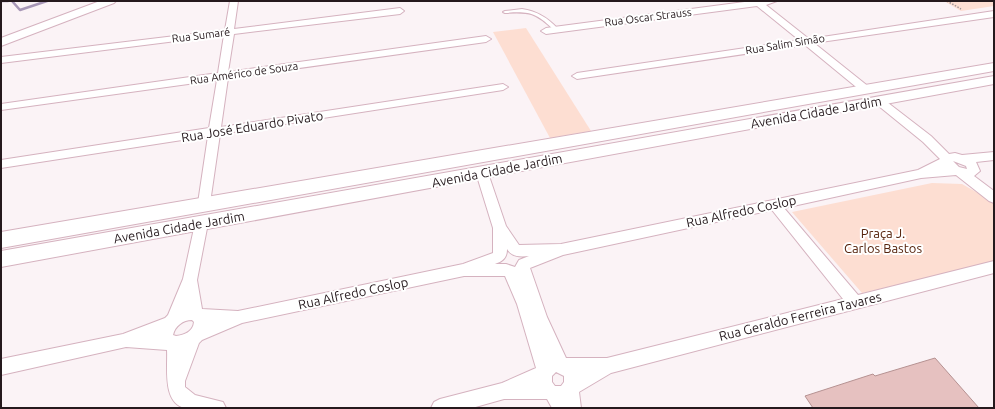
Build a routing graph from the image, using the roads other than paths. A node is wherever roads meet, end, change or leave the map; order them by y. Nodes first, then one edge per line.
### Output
1 (234, 1) edge
2 (773, 1) edge
3 (108, 2) edge
4 (757, 2) edge
5 (400, 11) dead end
6 (506, 12) dead end
7 (994, 14) edge
8 (556, 29) junction
9 (546, 30) dead end
10 (230, 32) junction
11 (486, 39) dead end
12 (806, 41) junction
13 (1, 42) edge
14 (1, 60) edge
15 (994, 67) edge
16 (223, 76) junction
17 (577, 76) dead end
18 (994, 80) edge
19 (502, 86) dead end
20 (865, 89) junction
21 (878, 101) junction
22 (1, 107) edge
23 (215, 132) junction
24 (642, 136) junction
25 (994, 156) edge
26 (954, 159) junction
27 (994, 160) edge
28 (1, 164) edge
29 (974, 170) junction
30 (958, 171) junction
31 (482, 173) junction
32 (921, 174) junction
33 (411, 176) junction
34 (994, 189) edge
35 (994, 198) edge
36 (204, 203) junction
37 (774, 204) junction
38 (201, 223) junction
39 (1, 240) edge
40 (1, 259) edge
41 (512, 260) junction
42 (994, 267) edge
43 (190, 279) junction
44 (854, 302) junction
45 (197, 315) junction
46 (242, 317) junction
47 (173, 321) junction
48 (195, 337) junction
49 (123, 341) junction
50 (173, 344) junction
51 (607, 366) junction
52 (1, 367) edge
53 (554, 369) junction
54 (176, 384) junction
55 (504, 391) junction
56 (561, 394) edge
57 (217, 408) edge
58 (440, 408) edge
59 (572, 408) edge

1 - 10 street
2 - 4 street, Rua Oscar Strauss
3 - 13 street
4 - 8 street, Rua Oscar Strauss
4 - 12 street
5 - 10 street, Rua Sumaré
6 - 8 lane
7 - 12 street, Rua Salim Simão
8 - 9 street, Rua Oscar Strauss
10 - 14 street, Rua Sumaré
10 - 16 street
11 - 16 street, Rua Américo de Souza
12 - 17 street, Rua Salim Simão
12 - 20 street
15 - 20 main road, Avenida Cidade Jardim
16 - 22 street, Rua Américo de Souza
16 - 23 street
18 - 21 main road, Avenida Cidade Jardim
19 - 23 street, Rua José Eduardo Pivato
20 - 24 main road, Avenida Cidade Jardim
21 - 24 main road, Avenida Cidade Jardim
21 - 26 street
23 - 28 street, Rua José Eduardo Pivato
23 - 36 street
24 - 31 main road, Avenida Cidade Jardim
24 - 33 main road, Avenida Cidade Jardim
25 - 26 street
26 - 29 street
26 - 30 street
26 - 32 street
27 - 29 street
29 - 30 street
29 - 34 street
30 - 32 street
30 - 35 street
31 - 33 main road, Avenida Cidade Jardim
31 - 41 street
32 - 37 street, Rua Alfredo Coslop
33 - 36 main road, Avenida Cidade Jardim
33 - 38 main road, Avenida Cidade Jardim
36 - 39 main road, Avenida Cidade Jardim
37 - 41 street, Rua Alfredo Coslop
37 - 44 street
38 - 40 main road, Avenida Cidade Jardim
38 - 43 street
41 - 46 street, Rua Alfredo Coslop
41 - 53 street
42 - 44 street, Rua Geraldo Ferreira Tavares
43 - 45 street
43 - 47 street
44 - 51 street, Rua Geraldo Ferreira Tavares
45 - 46 street, Rua Alfredo Coslop
45 - 47 street
45 - 48 street
46 - 48 street, Rua Alfredo Coslop
47 - 49 street
47 - 50 street
48 - 50 street
48 - 54 street
49 - 50 street
49 - 52 street
50 - 54 street
51 - 53 street, Rua Geraldo Ferreira Tavares
51 - 56 street, Rua Geraldo Ferreira Tavares
53 - 55 street, Rua Geraldo Ferreira Tavares
53 - 56 street
53 - 56 street
54 - 57 street
55 - 56 street, Rua Geraldo Ferreira Tavares
55 - 58 street, Rua Geraldo Ferreira Tavares
56 - 59 street

